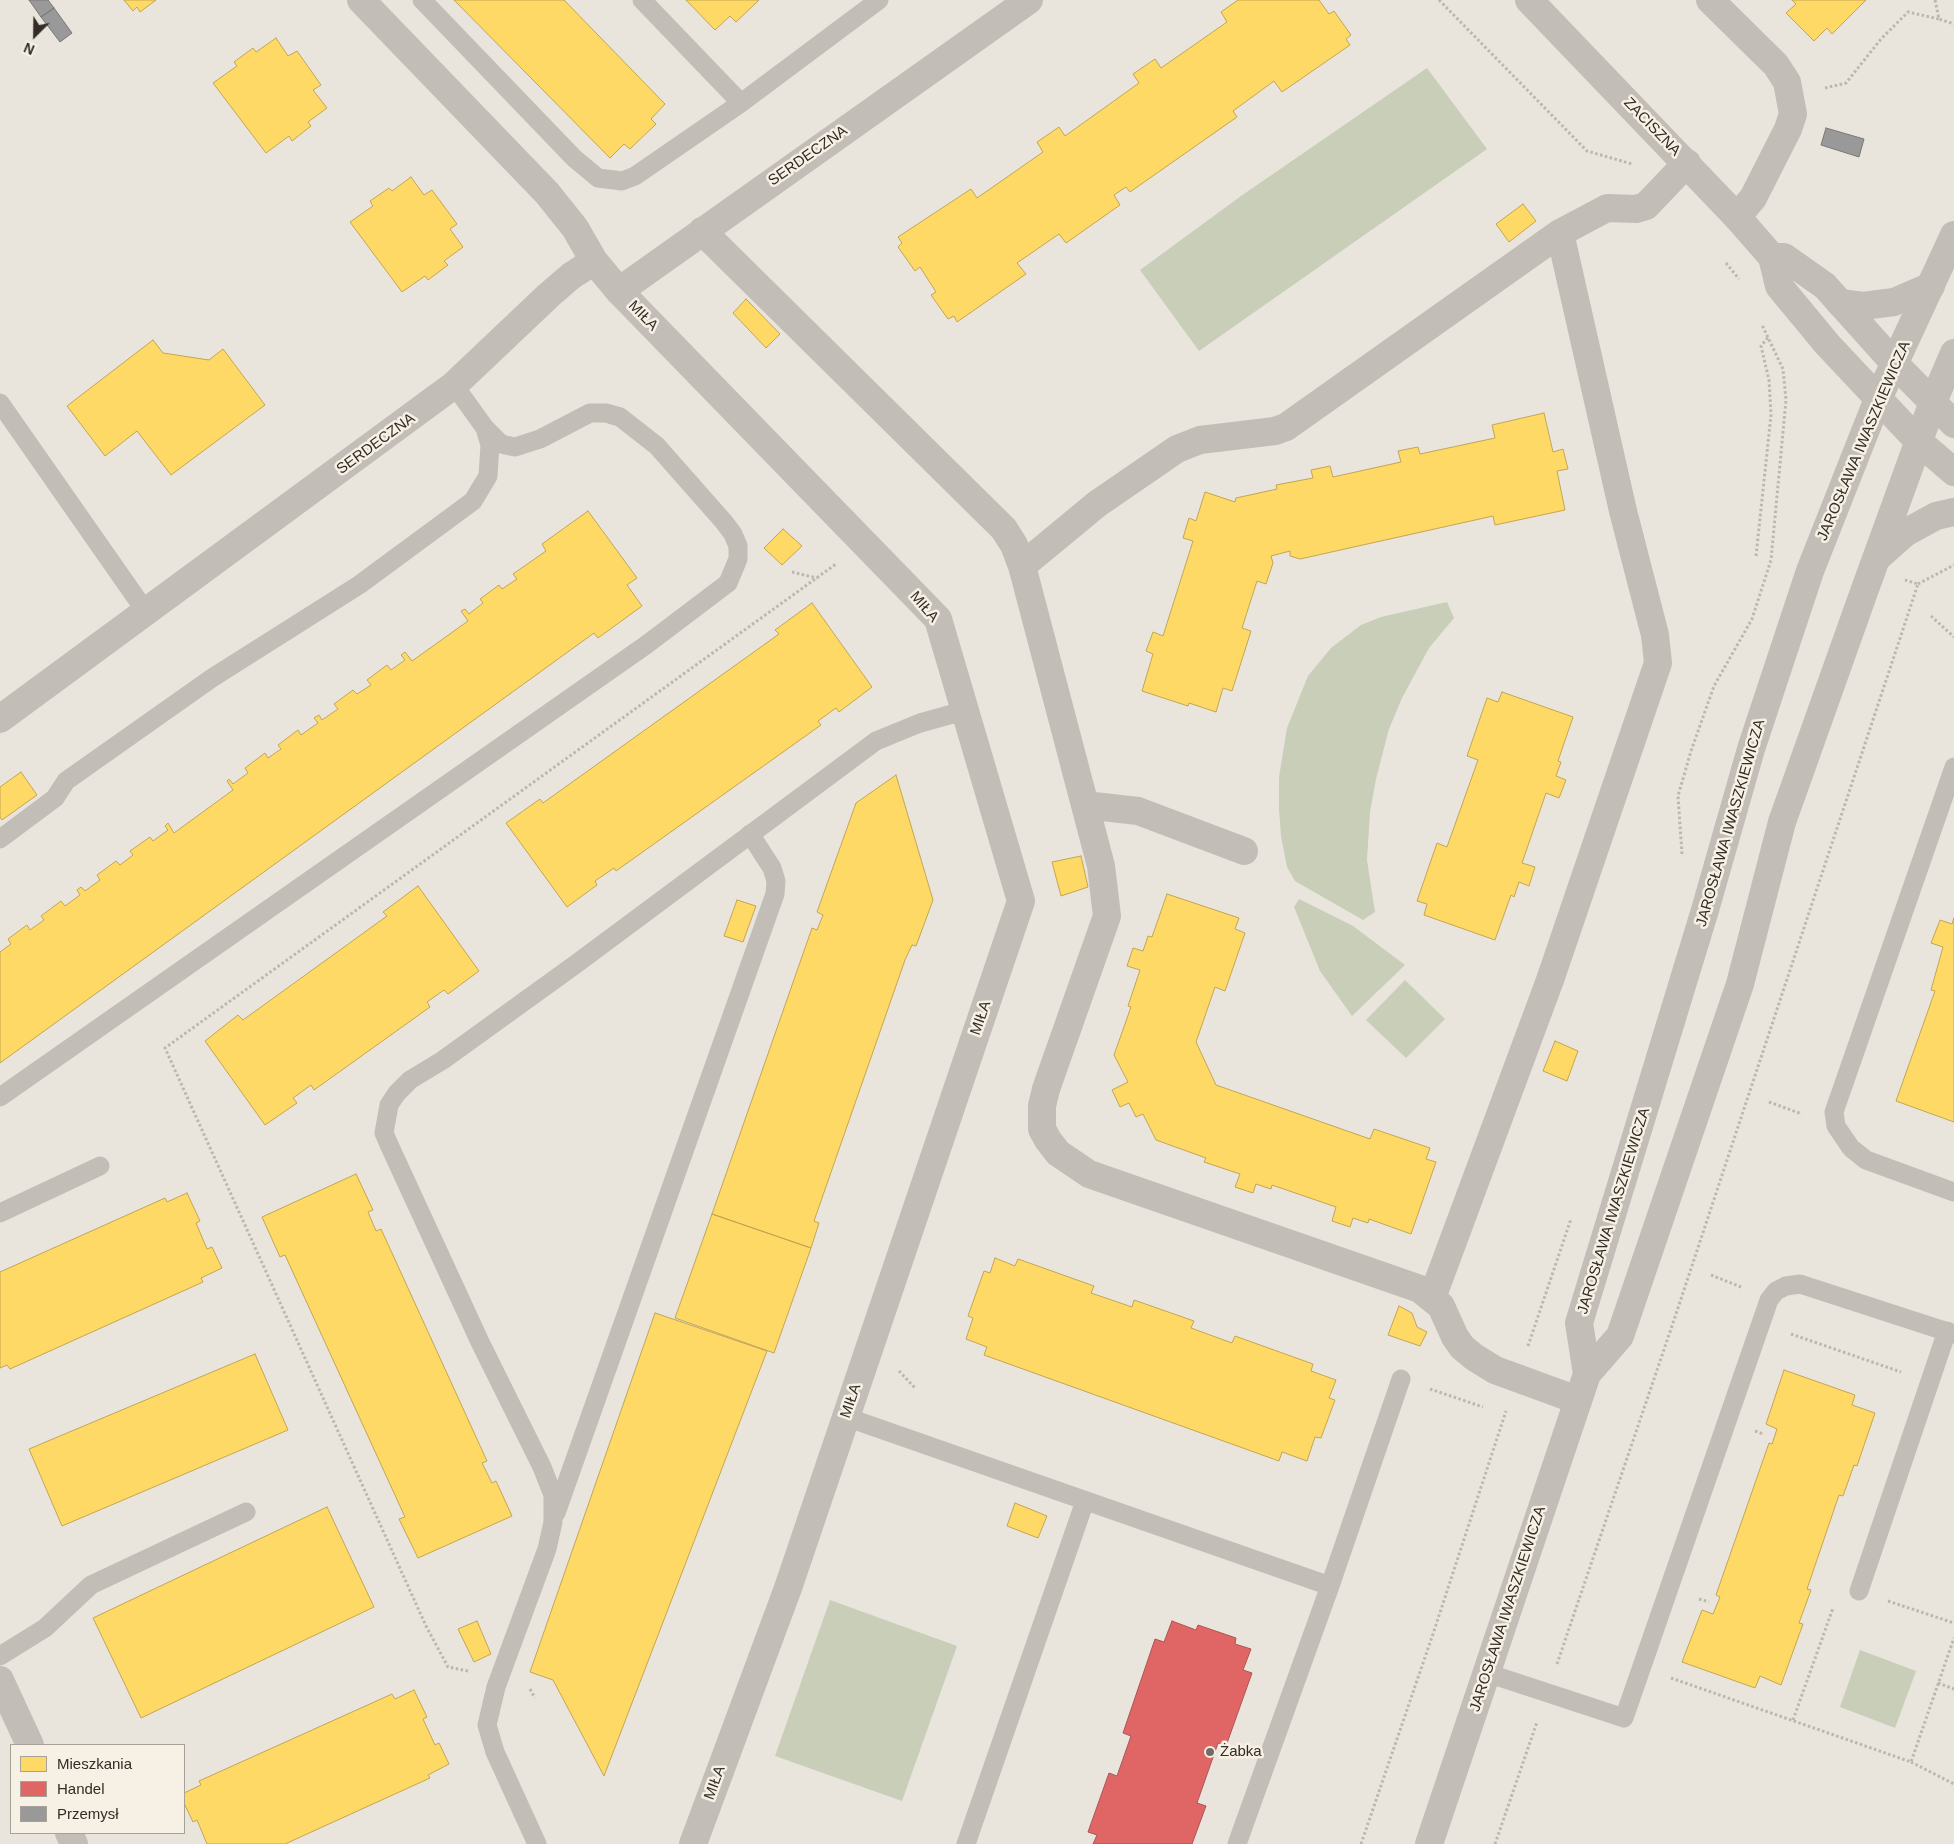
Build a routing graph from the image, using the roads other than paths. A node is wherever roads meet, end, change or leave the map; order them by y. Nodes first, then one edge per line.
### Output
1 (361, 0) edge
2 (422, 0) edge
3 (642, 0) edge
4 (879, 0) edge
5 (1030, 0) edge
6 (1529, 0) edge
7 (1710, 0) edge
8 (741, 103) junction
9 (1687, 163) junction
10 (1737, 217) junction
11 (702, 231) junction
12 (1560, 233) junction
13 (1954, 235) edge
14 (1772, 256) junction
15 (594, 261) junction
16 (1931, 286) junction
17 (619, 291) junction
18 (1840, 303) junction
19 (1954, 353) edge
20 (1895, 364) junction
21 (454, 385) junction
22 (1878, 399) junction
23 (1933, 402) junction
24 (0, 403) edge
25 (1954, 424) edge
26 (485, 428) junction
27 (1919, 442) junction
28 (1954, 472) edge
29 (1954, 512) edge
30 (1876, 558) junction
31 (1022, 566) junction
32 (146, 612) junction
33 (967, 710) junction
34 (0, 719) edge
35 (1954, 767) edge
36 (1085, 805) junction
37 (750, 834) junction
38 (0, 839) edge
39 (1244, 851) dead end
40 (0, 1097) edge
41 (100, 1166) dead end
42 (1954, 1192) edge
43 (0, 1214) edge
44 (1432, 1298) junction
45 (1950, 1333) edge
46 (1587, 1374) junction
47 (1401, 1379) road end
48 (1577, 1400) junction
49 (846, 1417) junction
50 (1085, 1501) junction
51 (246, 1512) dead end
52 (553, 1522) junction
53 (1330, 1586) junction
54 (1859, 1591) road end
55 (0, 1656) edge
56 (1487, 1673) junction
57 (0, 1680) edge
58 (30, 1744) edge
59 (538, 1844) edge
60 (693, 1844) edge
61 (966, 1844) edge
62 (1237, 1844) edge
63 (1428, 1844) edge

1 - 15 street
2 - 8 lane
3 - 8 lane
4 - 8 lane
5 - 11 street, SERDECZNA
6 - 9 street, ZACISZNA
7 - 10 street
9 - 10 street, ZACISZNA
9 - 12 street
10 - 14 street, ZACISZNA
11 - 17 street, SERDECZNA
11 - 31 street
12 - 31 street
12 - 44 street
13 - 16 street, JAROSŁAWA IWASZKIEWICZA
14 - 18 street, ZACISZNA
14 - 22 street, ZACISZNA
15 - 17 street
15 - 21 street, SERDECZNA
16 - 18 street
16 - 20 street, JAROSŁAWA IWASZKIEWICZA
17 - 33 street, MIŁA
18 - 20 street, ZACISZNA
19 - 23 street, JAROSŁAWA IWASZKIEWICZA
20 - 22 street, JAROSŁAWA IWASZKIEWICZA
20 - 23 street, ZACISZNA
21 - 26 lane
21 - 32 street, SERDECZNA
22 - 27 street, ZACISZNA
22 - 46 street, JAROSŁAWA IWASZKIEWICZA
23 - 25 street, ZACISZNA
23 - 27 street, JAROSŁAWA IWASZKIEWICZA
24 - 32 lane
26 - 38 lane
26 - 40 lane
27 - 28 street, ZACISZNA
27 - 30 street, JAROSŁAWA IWASZKIEWICZA
29 - 30 street
30 - 46 street, JAROSŁAWA IWASZKIEWICZA
31 - 36 street
32 - 34 street, SERDECZNA
33 - 37 lane
33 - 49 street, MIŁA
35 - 42 lane
36 - 39 street
36 - 44 street
37 - 52 lane
37 - 52 lane
41 - 43 lane
44 - 48 street
45 - 54 lane
45 - 56 lane
46 - 48 street, JAROSŁAWA IWASZKIEWICZA
47 - 53 lane
48 - 56 street, JAROSŁAWA IWASZKIEWICZA
49 - 50 lane
49 - 60 street, MIŁA
50 - 53 lane
50 - 61 lane
51 - 55 lane
52 - 59 lane
53 - 62 lane
56 - 63 street, JAROSŁAWA IWASZKIEWICZA
57 - 58 street

